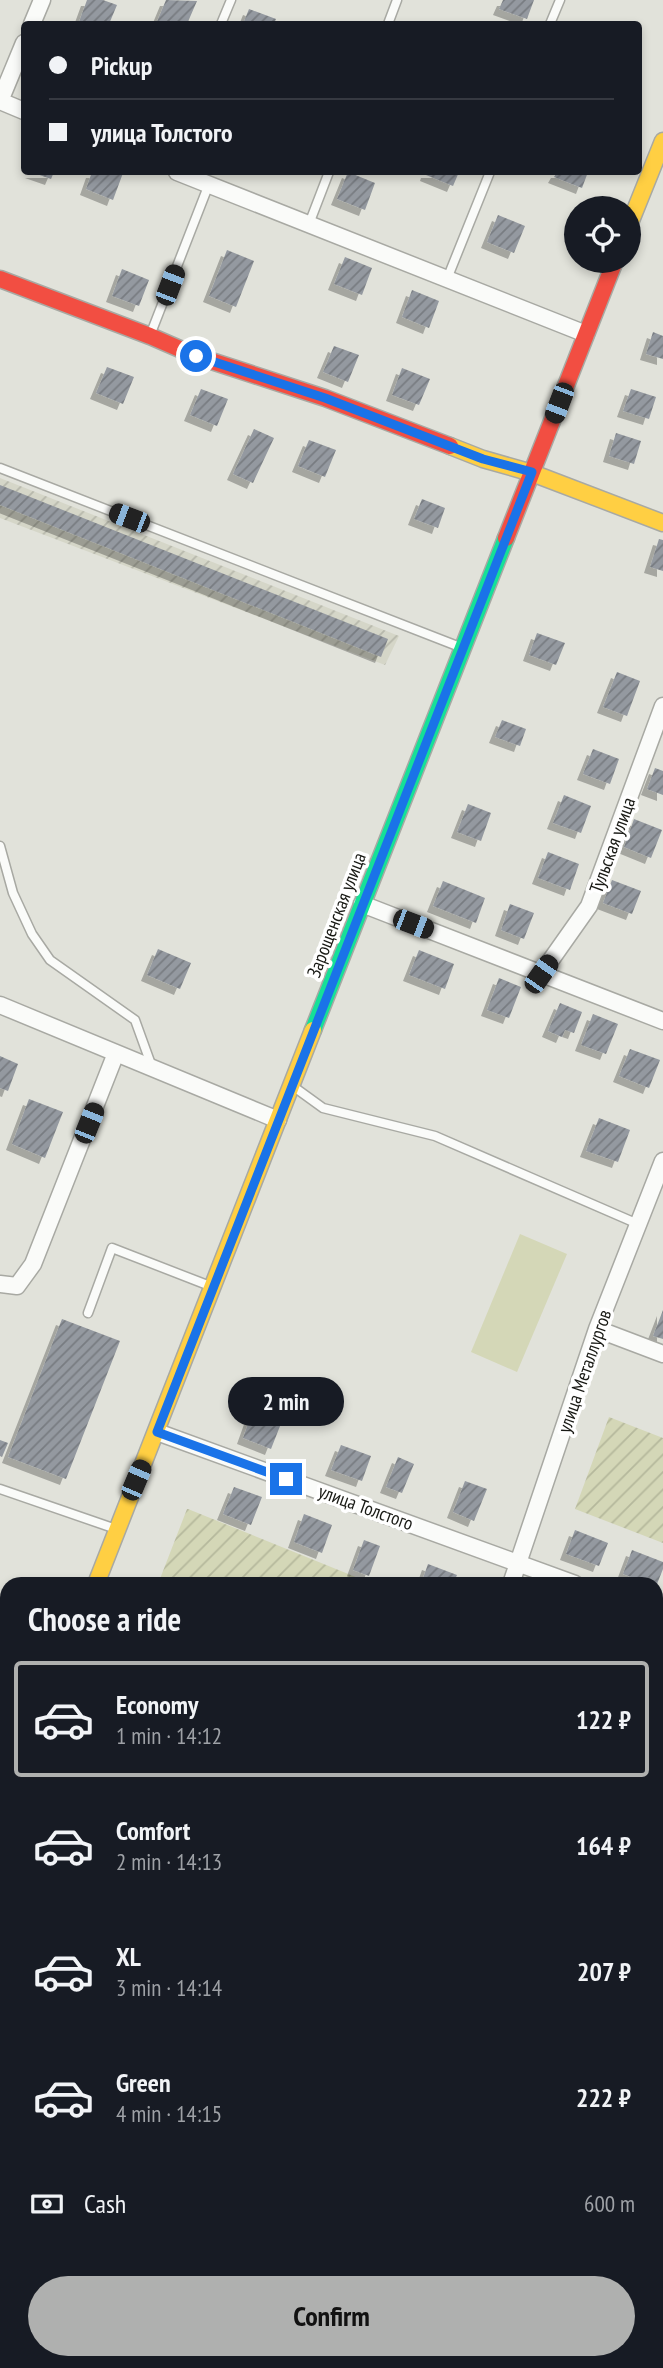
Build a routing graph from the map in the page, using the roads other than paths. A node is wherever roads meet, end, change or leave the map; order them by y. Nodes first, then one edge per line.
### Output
1 (42, 0) edge
2 (231, 0) edge
3 (397, 0) edge
4 (560, 0) edge
5 (33, 21) edge
6 (222, 21) edge
7 (389, 21) edge
8 (551, 21) edge
9 (21, 50) edge
10 (0, 101) edge
11 (21, 110) edge
12 (663, 141) edge
13 (185, 175) edge
14 (328, 175) edge
15 (489, 175) edge
16 (209, 184) junction
17 (641, 196) edge
18 (309, 224) junction
19 (610, 273) edge
20 (0, 279) edge
21 (446, 279) junction
22 (586, 334) junction
23 (150, 336) junction
24 (0, 468) edge
25 (532, 472) junction
26 (663, 523) edge
27 (463, 648) junction
28 (663, 706) edge
29 (0, 846) edge
30 (362, 904) junction
31 (541, 974) junction
32 (0, 1004) edge
33 (663, 1021) edge
34 (117, 1053) junction
35 (152, 1067) junction
36 (292, 1086) junction
37 (278, 1120) junction
38 (663, 1161) edge
39 (638, 1224) junction
40 (0, 1284) edge
41 (213, 1287) junction
42 (88, 1313) dead end
43 (597, 1329) junction
44 (663, 1354) edge
45 (157, 1432) junction
46 (0, 1489) edge
47 (116, 1529) junction
48 (519, 1562) junction
49 (99, 1577) edge
50 (514, 1577) edge
51 (557, 1577) edge

1 - 5 street
2 - 6 lane
3 - 7 lane
4 - 8 lane
9 - 10 street
10 - 11 street
12 - 17 street
13 - 16 street
14 - 18 lane
15 - 21 lane
16 - 18 street
16 - 23 lane
18 - 21 street
19 - 22 street, Зарощенская улица
20 - 23 street
21 - 22 street
22 - 25 street, Зарощенская улица
23 - 25 street
24 - 27 lane
25 - 26 street
25 - 27 street, Зарощенская улица
27 - 30 street, Зарощенская улица
28 - 31 street, Тульская улица
29 - 35 lane
30 - 31 street
30 - 36 street, Зарощенская улица
31 - 33 street
32 - 34 street
34 - 35 street
34 - 40 street
35 - 37 street
36 - 37 street, Зарощенская улица
36 - 39 lane
37 - 41 street, Зарощенская улица
38 - 39 street, улица Металлургов
39 - 43 street, улица Металлургов
41 - 42 lane
41 - 45 street, Зарощенская улица
43 - 44 street
43 - 48 street, улица Металлургов
45 - 47 street, Зарощенская улица
45 - 48 street, улица Толстого
46 - 47 lane
47 - 49 street, Зарощенская улица
48 - 50 street, улица Металлургов
48 - 51 street, улица Толстого

